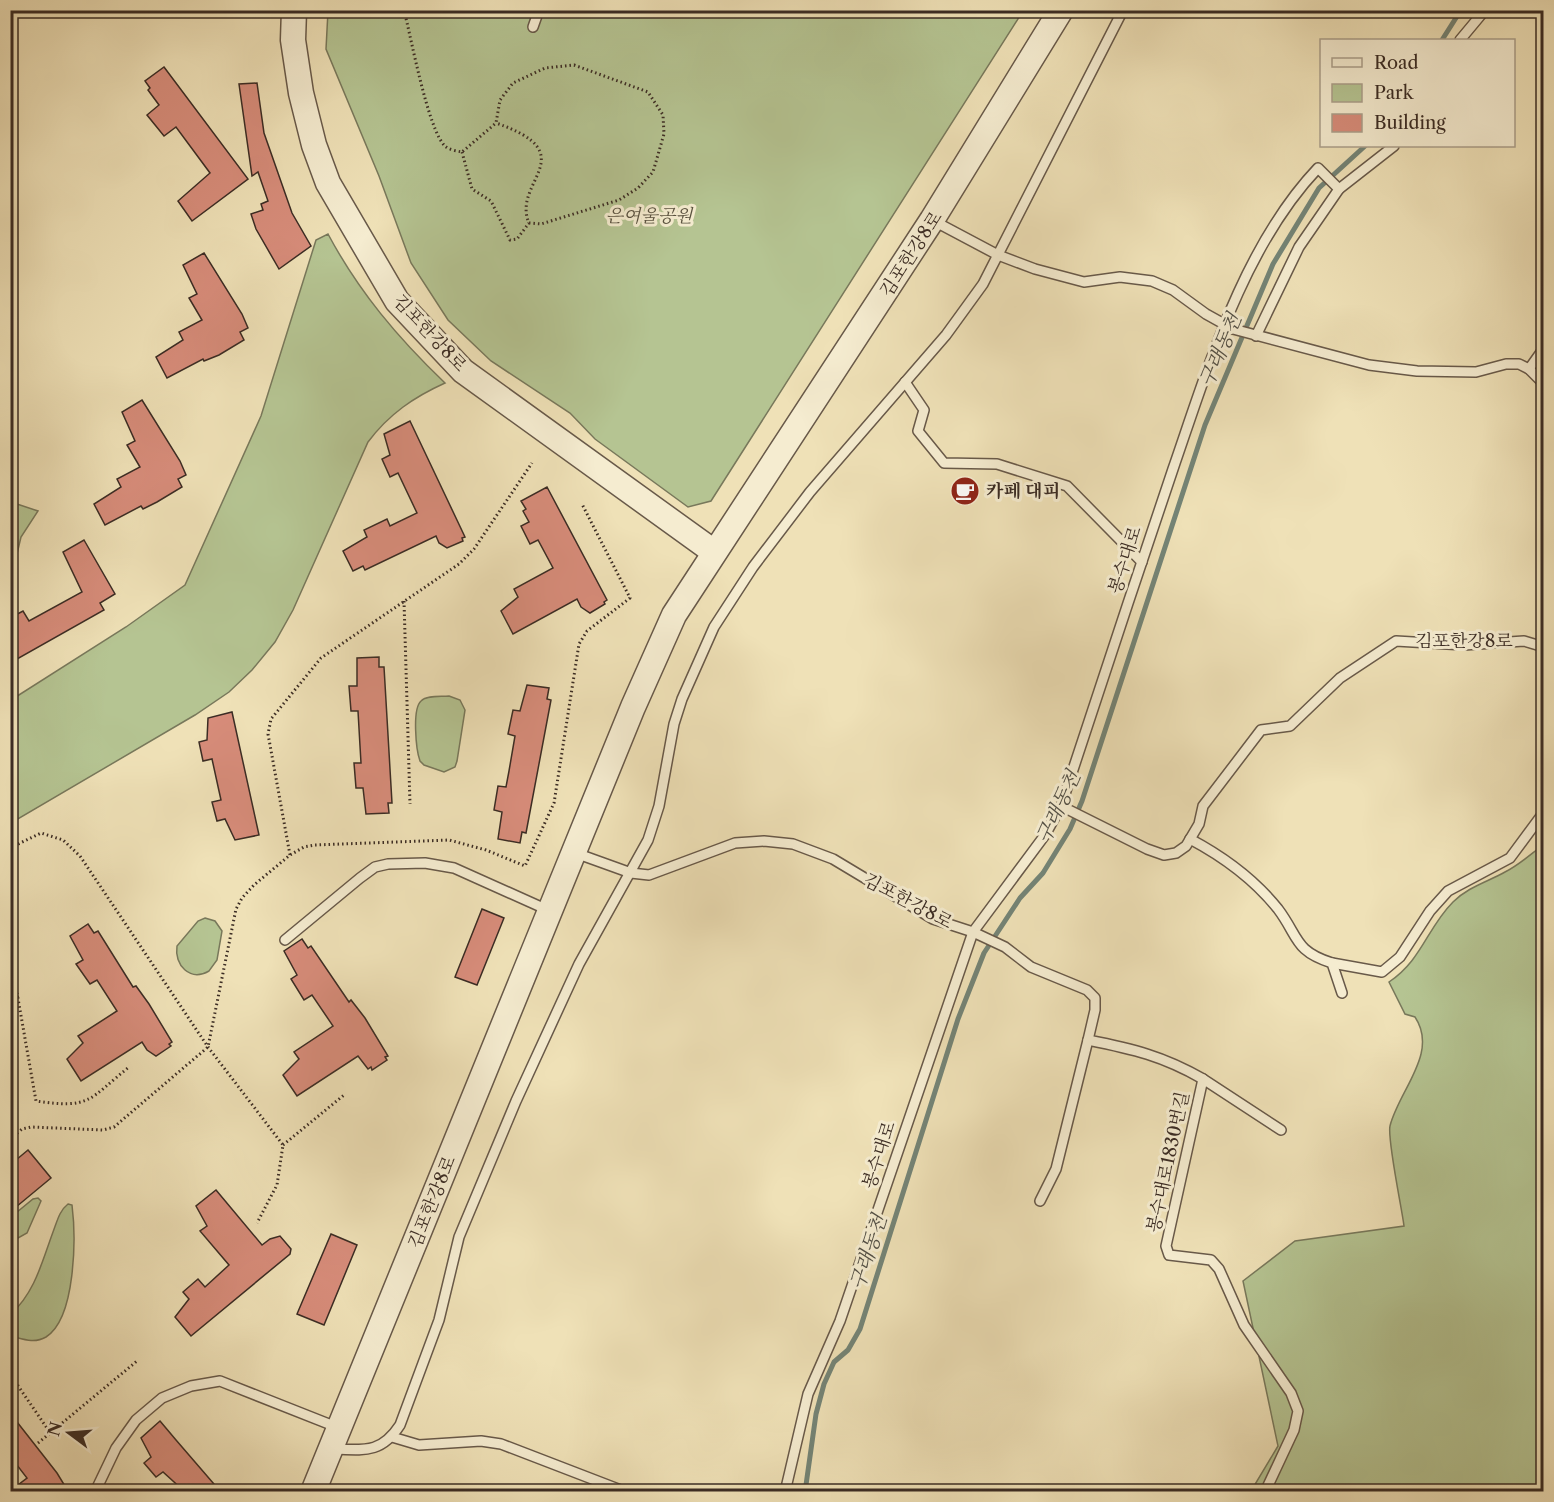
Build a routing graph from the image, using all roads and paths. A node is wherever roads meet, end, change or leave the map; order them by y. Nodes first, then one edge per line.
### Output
1 (294, 10) edge
2 (404, 10) edge
3 (539, 10) edge
4 (1060, 10) edge
5 (1123, 10) edge
6 (1485, 10) edge
7 (533, 27) dead end
8 (1461, 39) edge
9 (496, 123) junction
10 (1393, 147) edge
11 (462, 152) junction
12 (1339, 189) junction
13 (932, 220) junction
14 (529, 223) junction
15 (998, 255) junction
16 (1223, 324) junction
17 (1256, 336) junction
18 (1544, 348) edge
19 (1529, 369) junction
20 (905, 382) junction
21 (1544, 384) edge
22 (532, 463) dead end
23 (582, 504) dead end
24 (714, 552) junction
25 (1142, 562) junction
26 (404, 601) junction
27 (1544, 646) edge
28 (411, 804) dead end
29 (1065, 808) junction
30 (1544, 812) edge
31 (1190, 839) junction
32 (10, 848) edge
33 (290, 855) junction
34 (581, 855) junction
35 (630, 873) junction
36 (552, 912) junction
37 (973, 932) junction
38 (285, 940) dead end
39 (10, 953) edge
40 (1332, 963) junction
41 (13, 973) edge
42 (1342, 993) dead end
43 (19, 995) junction
44 (10, 1002) edge
45 (1088, 1040) junction
46 (208, 1047) junction
47 (129, 1067) dead end
48 (1203, 1079) junction
49 (344, 1095) dead end
50 (1281, 1130) dead end
51 (10, 1139) edge
52 (283, 1145) junction
53 (1040, 1202) dead end
54 (257, 1223) dead end
55 (137, 1361) dead end
56 (10, 1374) edge
57 (51, 1434) junction
58 (392, 1437) junction
59 (335, 1439) junction
60 (39, 1443) dead end
61 (95, 1491) edge
62 (313, 1491) edge
63 (626, 1491) edge
64 (785, 1491) edge
65 (1265, 1491) edge

1 - 24 street, 김포한강8로
2 - 11 path
3 - 7 lane
4 - 13 street, 김포한강8로
5 - 15 lane
6 - 8 lane
9 - 11 path
9 - 14 path
9 - 14 path
10 - 12 lane
11 - 14 path
12 - 16 lane, 봉수대로
12 - 17 lane
13 - 15 lane
13 - 24 street, 김포한강8로
15 - 16 lane
15 - 20 lane
16 - 17 lane
16 - 25 lane, 봉수대로
17 - 19 lane
18 - 19 lane
19 - 21 lane
20 - 25 lane
20 - 35 lane
22 - 26 path
23 - 33 path
24 - 34 street, 김포한강8로
24 - 36 street, 김포한강8로
25 - 29 lane, 봉수대로
26 - 28 path
26 - 33 path
27 - 31 lane, 김포한강8로
29 - 31 lane
29 - 37 lane, 김포한강8로
30 - 40 lane
31 - 40 lane
32 - 46 path
33 - 46 path
34 - 35 lane, 김포한강8로
34 - 36 street, 김포한강8로
35 - 37 lane, 김포한강8로
35 - 58 lane
36 - 38 lane
36 - 59 street, 김포한강8로
37 - 45 lane
37 - 64 lane, 봉수대로
39 - 41 path
40 - 42 lane
41 - 43 path
43 - 44 path
43 - 47 path
45 - 48 lane
45 - 53 lane
46 - 51 path
46 - 52 path
48 - 50 lane, 봉수대로1830번길
48 - 65 lane, 봉수대로1830번길
49 - 52 path
52 - 54 path
55 - 57 path
56 - 57 path
57 - 60 path
58 - 59 lane
58 - 63 lane
59 - 61 lane
59 - 62 street, 김포한강8로

